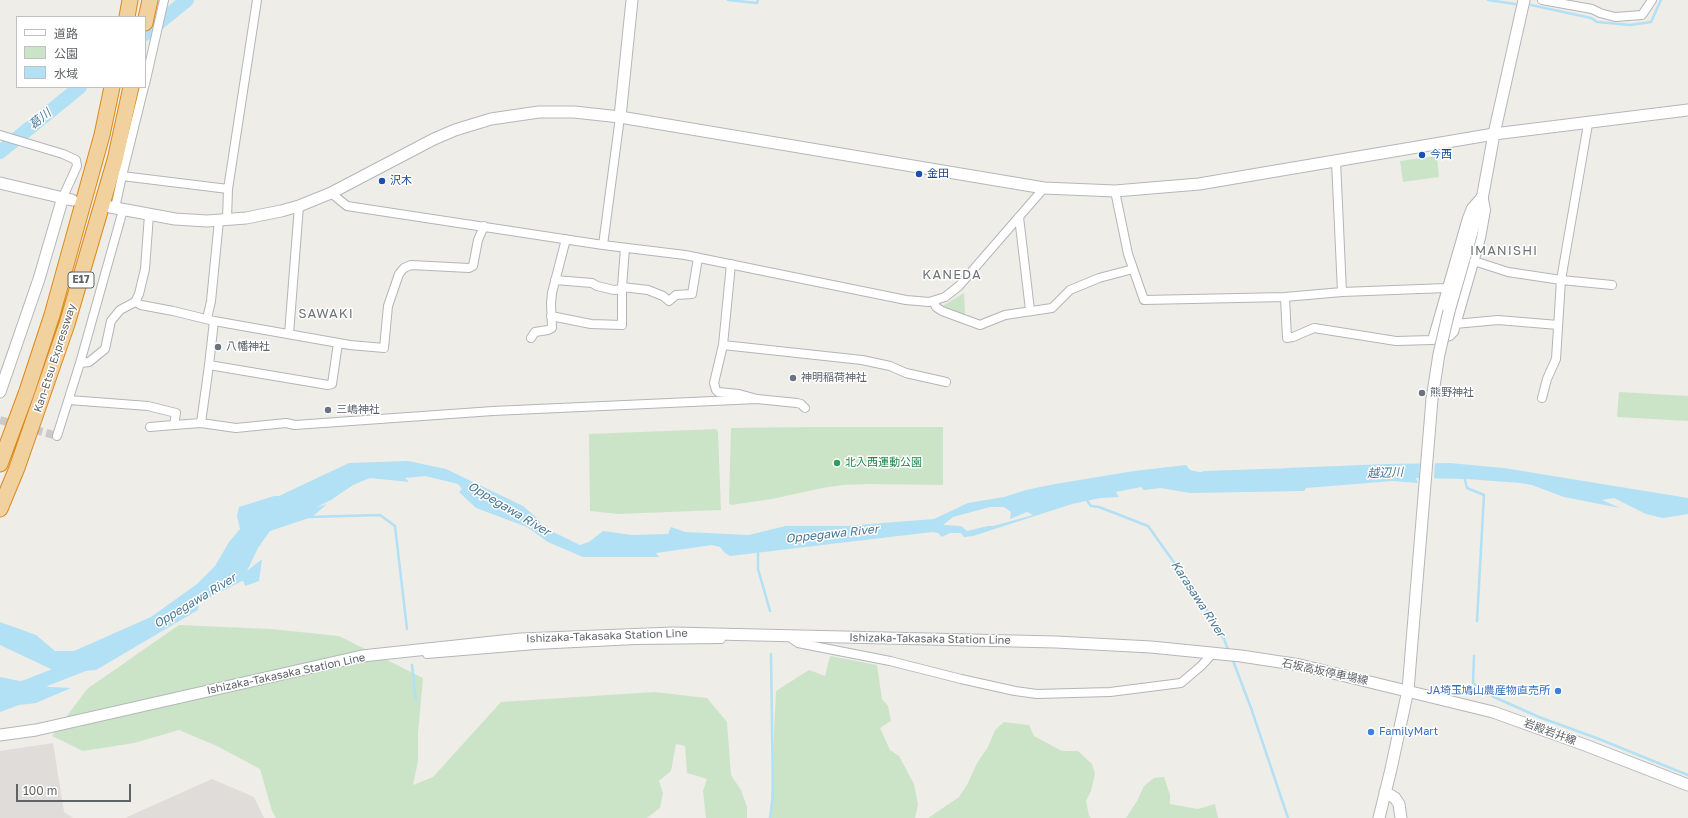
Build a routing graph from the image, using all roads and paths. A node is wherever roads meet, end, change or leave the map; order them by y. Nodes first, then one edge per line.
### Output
1 (130, 0) edge
2 (164, 0) edge
3 (256, 0) edge
4 (632, 0) edge
5 (1524, 0) edge
6 (1542, 0) edge
7 (1652, 0) edge
8 (127, 16) edge
9 (146, 80) edge
10 (112, 88) edge
11 (131, 88) edge
12 (144, 88) edge
13 (1688, 110) edge
14 (620, 117) junction
15 (1588, 124) junction
16 (1494, 134) junction
17 (0, 136) edge
18 (1336, 161) junction
19 (122, 176) junction
20 (0, 183) edge
21 (1044, 188) junction
22 (228, 189) junction
23 (1115, 191) junction
24 (331, 194) junction
25 (1483, 194) junction
26 (67, 198) junction
27 (299, 206) junction
28 (116, 208) junction
29 (149, 215) junction
30 (1019, 216) junction
31 (223, 220) junction
32 (484, 226) junction
33 (566, 239) junction
34 (602, 245) junction
35 (625, 248) junction
36 (698, 258) junction
37 (1474, 261) junction
38 (731, 264) junction
39 (1133, 270) junction
40 (555, 280) junction
41 (1561, 280) junction
42 (1612, 285) dead end
43 (622, 288) junction
44 (1446, 288) junction
45 (1342, 292) junction
46 (1285, 298) junction
47 (136, 302) junction
48 (934, 302) junction
49 (1030, 310) junction
50 (551, 316) junction
51 (210, 320) junction
52 (1455, 324) junction
53 (1558, 325) junction
54 (289, 334) junction
55 (531, 338) dead end
56 (1432, 340) junction
57 (338, 343) junction
58 (723, 345) junction
59 (80, 363) junction
60 (209, 366) junction
61 (946, 382) dead end
62 (0, 392) edge
63 (1542, 398) dead end
64 (757, 399) junction
65 (69, 400) junction
66 (805, 408) dead end
67 (202, 423) junction
68 (174, 425) junction
69 (150, 427) dead end
70 (57, 436) dead end
71 (0, 464) edge
72 (0, 509) edge
73 (783, 635) junction
74 (1217, 653) junction
75 (1241, 656) joint
76 (1408, 690) junction
77 (0, 735) edge
78 (1688, 785) edge
79 (1386, 792) junction
80 (1379, 818) edge
81 (1401, 818) edge

1 - 8 highway
2 - 9 street
3 - 22 street
4 - 14 street
5 - 16 street
6 - 7 street
10 - 71 highway, Kan-Etsu Expressway / E17
11 - 72 highway, Kan-Etsu Expressway / E17
12 - 19 street
13 - 15 street
14 - 21 street
14 - 24 street
14 - 34 street
15 - 16 street
15 - 41 street
16 - 18 street
16 - 25 street
17 - 26 street
18 - 23 street
18 - 45 street
19 - 22 street
19 - 28 street
20 - 26 street
21 - 23 street
21 - 30 street
22 - 31 street
23 - 39 street
24 - 27 street
24 - 32 street
25 - 37 street
25 - 44 street
25 - 76 street, bridge
26 - 62 street
27 - 31 street
27 - 54 street
28 - 29 street
28 - 59 street
29 - 31 street
29 - 47 street
30 - 48 street
30 - 49 street
31 - 51 street
32 - 33 street
32 - 57 street
33 - 34 street
33 - 40 street
34 - 35 street
35 - 36 street
35 - 43 street
36 - 38 street
36 - 43 street
37 - 41 street
37 - 52 street
38 - 48 street
38 - 58 street
39 - 46 street
39 - 49 street
40 - 43 street
40 - 50 street
41 - 42 street
41 - 53 street
43 - 50 street
44 - 45 street
44 - 56 street
45 - 46 street
46 - 56 street
47 - 51 street
47 - 59 street
48 - 49 street
50 - 55 street
51 - 54 street
51 - 60 street
52 - 53 street
52 - 56 street
53 - 63 street
54 - 57 street
57 - 60 street
58 - 61 street
58 - 64 street
59 - 65 street
60 - 67 street
64 - 66 street
64 - 67 street
65 - 68 street
65 - 70 street
67 - 68 street
68 - 69 street
73 - 74 street, Ishizaka-Takasaka Station Line
73 - 74 street
73 - 77 street, Ishizaka-Takasaka Station Line
74 - 75 street, Ishizaka-Takasaka Station Line
75 - 76 street, 石坂高坂停車場線
76 - 78 street, 岩殿岩井線
76 - 79 street
79 - 80 street
79 - 81 street

